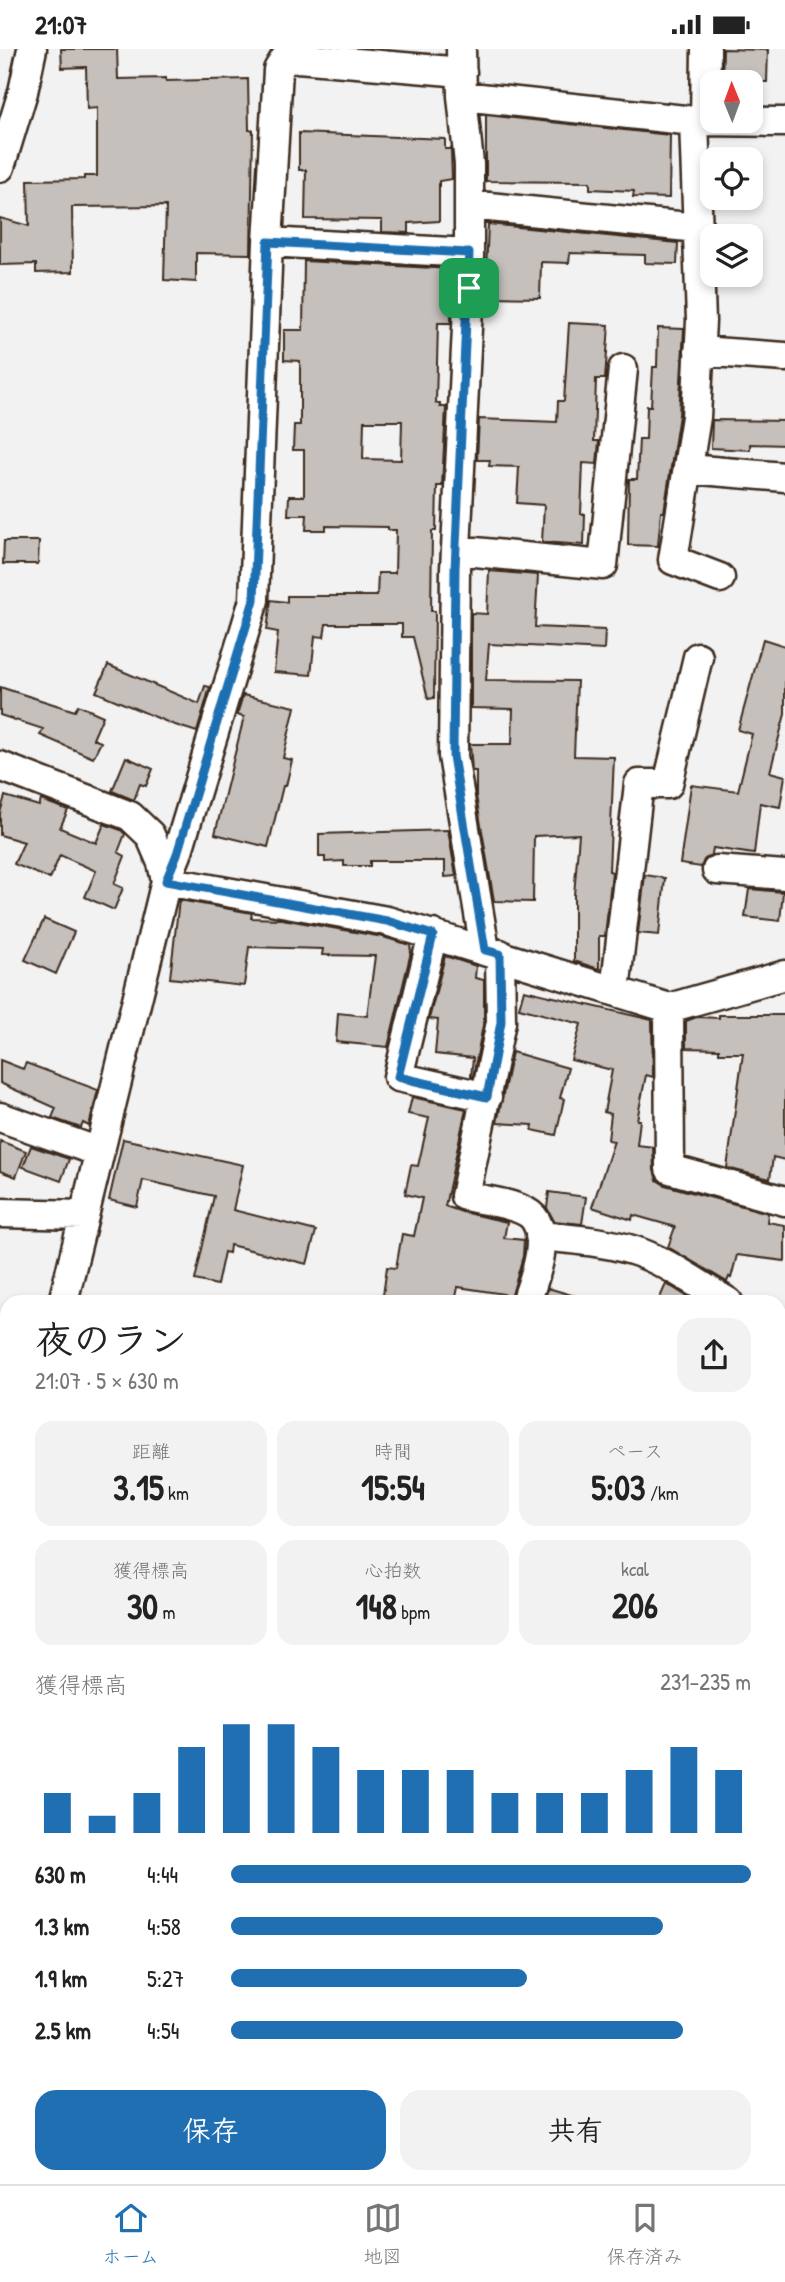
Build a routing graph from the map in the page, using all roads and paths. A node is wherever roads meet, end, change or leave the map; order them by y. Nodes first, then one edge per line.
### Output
1 (32, 49) edge
2 (706, 49) edge
3 (284, 55) edge
4 (704, 70) edge
5 (462, 72) edge
6 (700, 121) joint
7 (763, 122) edge
8 (785, 122) edge
9 (0, 167) edge
10 (469, 205) junction
11 (698, 228) junction
12 (268, 242) junction
13 (469, 253) junction
14 (699, 351) junction
15 (785, 357) edge
16 (622, 369) dead end
17 (688, 469) junction
18 (785, 477) edge
19 (456, 550) junction
20 (720, 578) dead end
21 (698, 657) dead end
22 (0, 766) edge
23 (717, 870) dead end
24 (785, 875) edge
25 (166, 881) junction
26 (433, 935) junction
27 (492, 952) junction
28 (785, 975) edge
29 (615, 991) junction
30 (669, 1008) junction
31 (487, 1097) junction
32 (0, 1117) edge
33 (99, 1152) junction
34 (785, 1201) edge
35 (0, 1213) edge
36 (83, 1215) junction
37 (540, 1236) junction
38 (65, 1295) edge
39 (528, 1295) edge
40 (716, 1295) edge

1 - 9 street
2 - 4 street
3 - 5 street
3 - 12 street
5 - 6 street
5 - 10 street
6 - 11 street
7 - 8 street
10 - 11 street
10 - 13 street
11 - 14 street
12 - 13 street
12 - 25 street
13 - 19 street
14 - 15 street
14 - 17 street
16 - 19 street
17 - 18 street
17 - 20 street
19 - 27 street
21 - 29 street
22 - 25 street
23 - 24 street
25 - 26 street
25 - 33 street
26 - 27 street
26 - 31 street
27 - 29 street
27 - 31 street
28 - 30 street
29 - 30 street
30 - 34 street
31 - 37 street
32 - 33 street
33 - 36 street
35 - 36 street
36 - 38 street
37 - 39 street
37 - 40 street

